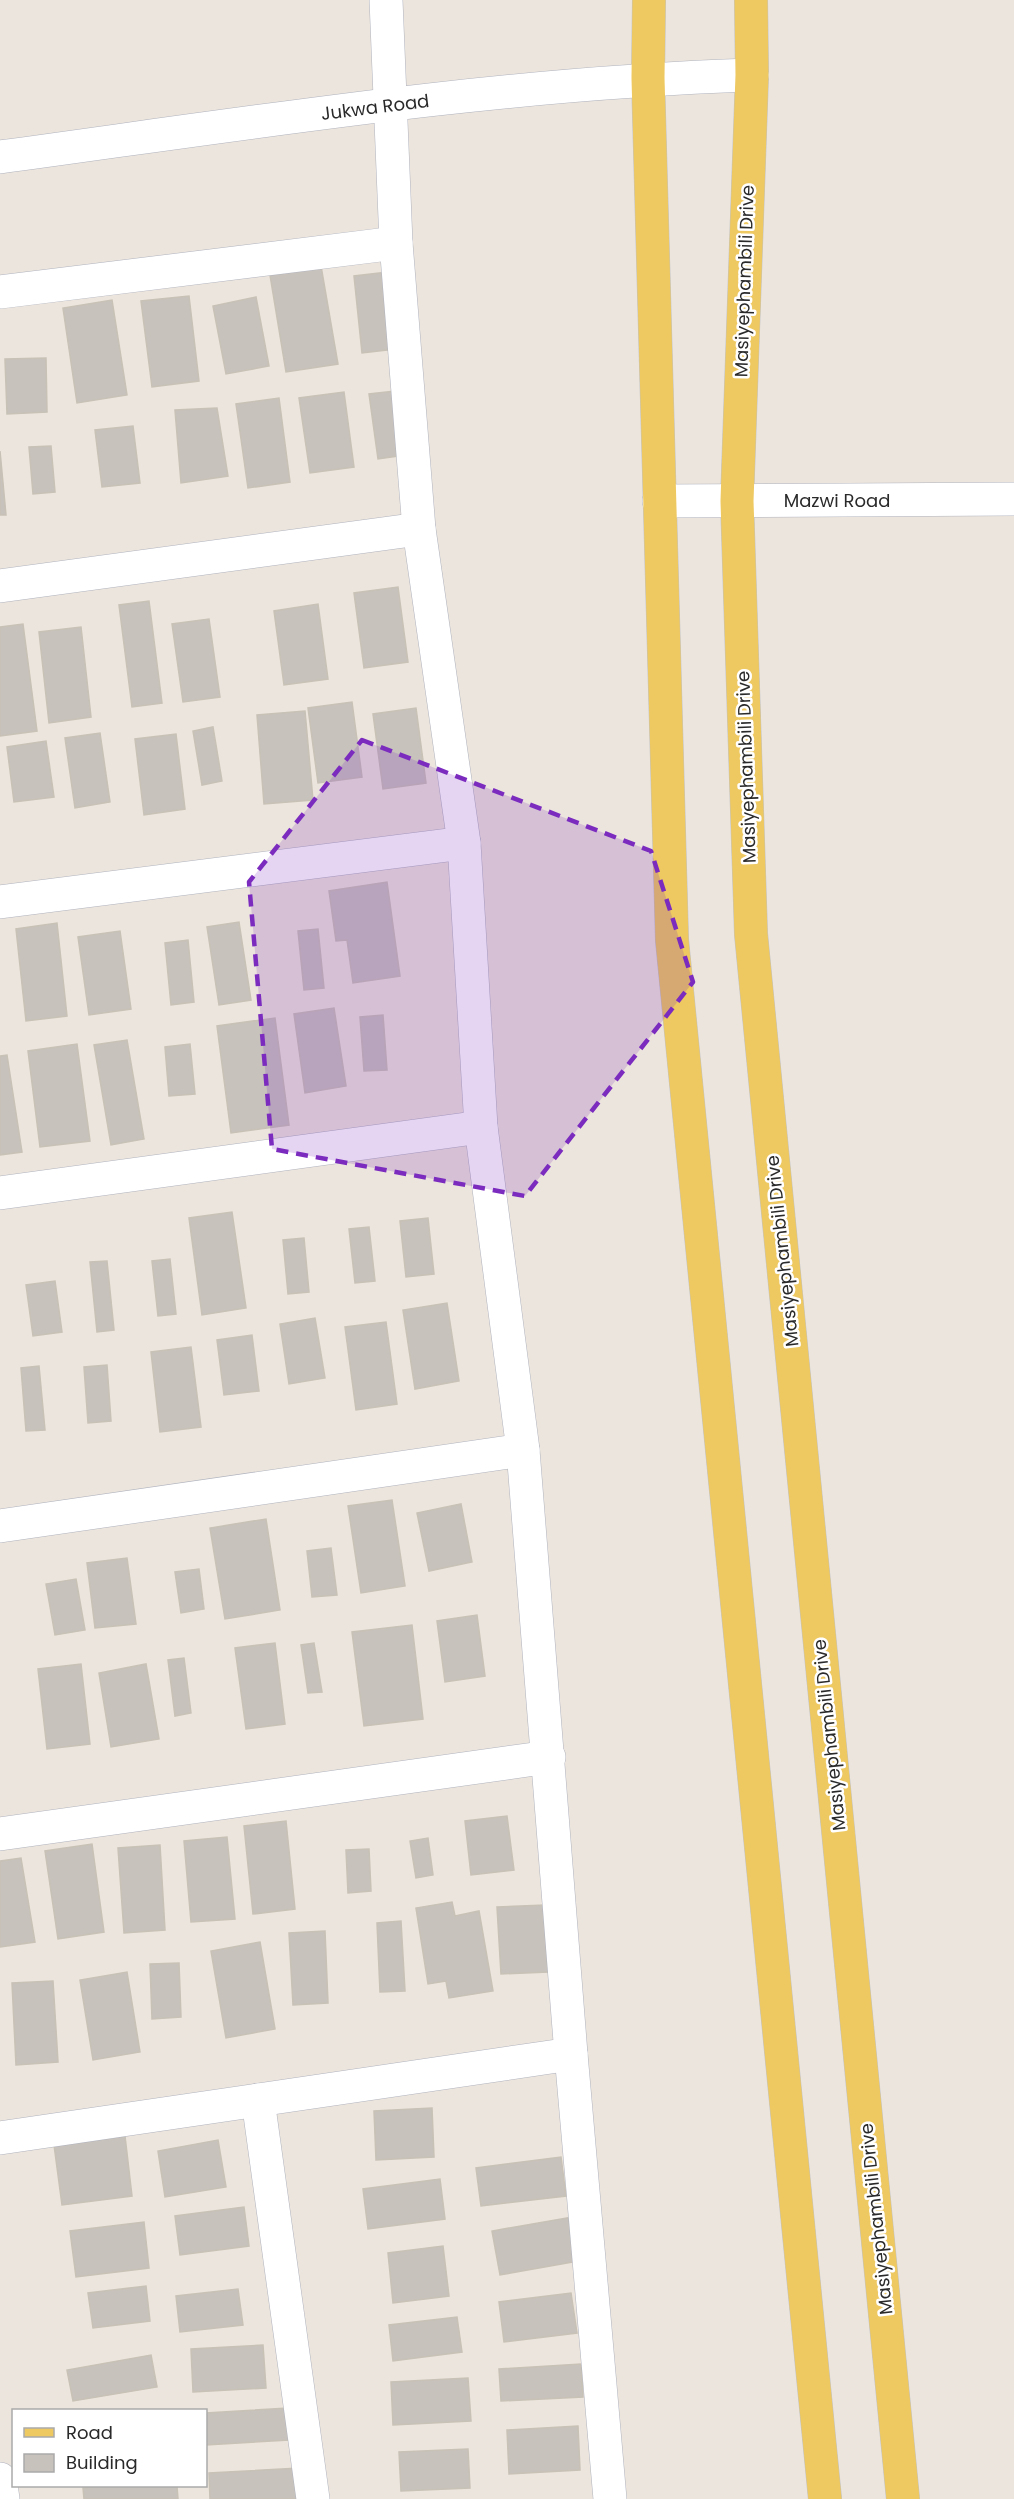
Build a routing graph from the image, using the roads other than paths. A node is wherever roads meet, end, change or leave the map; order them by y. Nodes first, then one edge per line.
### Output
1 (386, 0) edge
2 (649, 0) edge
3 (751, 0) edge
4 (752, 75) junction
5 (648, 78) junction
6 (390, 104) junction
7 (0, 157) edge
8 (396, 243) junction
9 (0, 292) edge
10 (1014, 499) edge
11 (659, 501) junction
12 (736, 501) junction
13 (419, 529) junction
14 (0, 586) edge
15 (464, 843) junction
16 (0, 902) edge
17 (481, 1127) junction
18 (0, 1193) edge
19 (523, 1450) junction
20 (0, 1526) edge
21 (549, 1757) junction
22 (0, 1834) edge
23 (571, 2054) junction
24 (258, 2100) junction
25 (0, 2138) edge
26 (0, 2479) edge
27 (3, 2499) edge
28 (313, 2499) edge
29 (610, 2499) edge
30 (825, 2499) edge
31 (903, 2499) edge

1 - 6 street
2 - 5 main road
3 - 4 main road, Masiyephambili Drive
4 - 5 street, Jukwa Road
4 - 12 main road, Masiyephambili Drive
5 - 6 street, Jukwa Road
5 - 11 main road
6 - 7 street, Jukwa Road
6 - 8 street
8 - 9 street
8 - 13 street
10 - 12 street, Mazwi Road
11 - 12 street, Mazwi Road
11 - 30 main road
12 - 31 main road, Masiyephambili Drive
13 - 14 street
13 - 15 street
15 - 16 street
15 - 17 street
17 - 18 street
17 - 19 street
19 - 20 street
19 - 21 street
21 - 22 street
21 - 23 street
23 - 24 street
23 - 29 street
24 - 25 street
24 - 28 street
26 - 27 street

